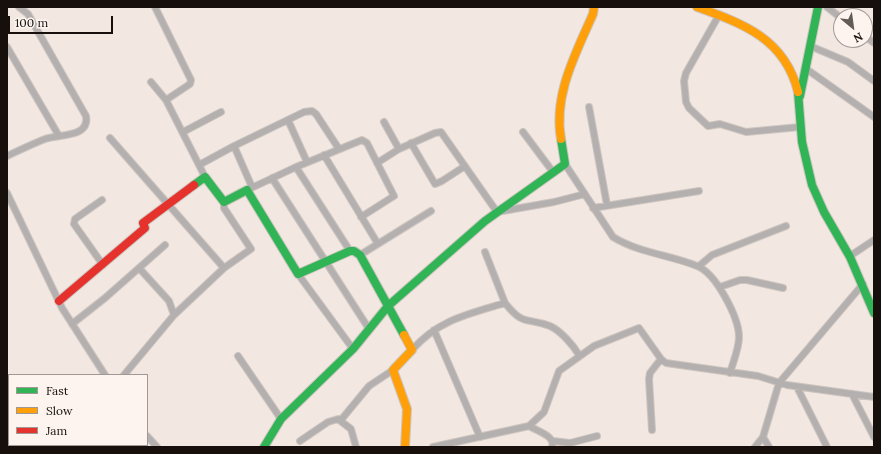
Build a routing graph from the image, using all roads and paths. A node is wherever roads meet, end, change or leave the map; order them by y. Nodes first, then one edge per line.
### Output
1 (19, 7) edge
2 (155, 7) edge
3 (594, 7) edge
4 (697, 7) edge
5 (818, 7) edge
6 (719, 15) junction
7 (810, 46) junction
8 (7, 48) edge
9 (805, 68) junction
10 (874, 80) edge
11 (151, 82) dead end
12 (800, 98) junction
13 (166, 100) junction
14 (590, 107) dead end
15 (221, 112) dead end
16 (874, 117) edge
17 (288, 120) junction
18 (384, 122) dead end
19 (800, 127) junction
20 (183, 132) junction
21 (523, 132) dead end
22 (59, 136) junction
23 (110, 138) dead end
24 (411, 144) junction
25 (234, 146) junction
26 (339, 149) junction
27 (399, 149) junction
28 (324, 155) junction
29 (7, 156) edge
30 (307, 162) junction
31 (377, 163) junction
32 (565, 164) junction
33 (199, 165) junction
34 (465, 166) junction
35 (296, 167) junction
36 (553, 172) junction
37 (206, 176) junction
38 (272, 178) junction
39 (250, 188) junction
40 (699, 191) dead end
41 (7, 193) edge
42 (584, 194) junction
43 (102, 200) dead end
44 (224, 202) junction
45 (169, 204) junction
46 (607, 205) junction
47 (593, 208) junction
48 (431, 211) dead end
49 (497, 212) junction
50 (361, 217) junction
51 (786, 226) dead end
52 (874, 240) edge
53 (378, 244) junction
54 (164, 245) dead end
55 (350, 251) junction
56 (485, 252) dead end
57 (360, 256) junction
58 (850, 256) junction
59 (325, 261) junction
60 (103, 265) junction
61 (699, 266) junction
62 (139, 268) junction
63 (224, 268) junction
64 (298, 274) junction
65 (862, 284) junction
66 (720, 287) junction
67 (783, 288) dead end
68 (59, 302) junction
69 (505, 303) junction
70 (388, 306) junction
71 (874, 313) edge
72 (174, 315) junction
73 (72, 324) junction
74 (369, 329) junction
75 (434, 330) junction
76 (353, 349) junction
77 (412, 350) junction
78 (579, 355) junction
79 (238, 356) dead end
80 (661, 359) junction
81 (393, 370) junction
82 (730, 373) junction
83 (104, 374) edge
84 (125, 374) edge
85 (779, 383) junction
86 (797, 387) junction
87 (852, 394) junction
88 (874, 397) edge
89 (281, 419) junction
90 (342, 420) junction
91 (529, 426) junction
92 (652, 430) dead end
93 (597, 436) dead end
94 (148, 437) edge
95 (480, 437) junction
96 (763, 437) junction
97 (874, 437) edge
98 (300, 441) dead end
99 (552, 444) edge
100 (157, 447) edge
101 (264, 447) edge
102 (356, 447) edge
103 (405, 447) edge
104 (433, 447) edge
105 (754, 447) edge
106 (768, 447) edge
107 (827, 447) edge

1 - 22 street
2 - 13 street
3 - 32 street
4 - 6 street
5 - 7 street
6 - 12 street
6 - 19 street
7 - 9 street
7 - 10 street
8 - 22 street
9 - 12 street
9 - 16 street
11 - 13 street
12 - 19 street
13 - 20 street
14 - 46 street
15 - 20 street
17 - 25 street
17 - 26 street
17 - 30 street
18 - 27 street
19 - 58 street
20 - 33 street
21 - 36 street
22 - 29 street
23 - 45 street
24 - 27 street
24 - 34 street
24 - 34 street
25 - 33 street
25 - 39 street
26 - 28 street
26 - 31 street
27 - 31 street
28 - 30 street
28 - 50 street
30 - 35 street
31 - 50 street
32 - 36 street
32 - 42 street
33 - 37 street
34 - 49 street
35 - 38 street
35 - 55 street
36 - 49 street
37 - 44 street
37 - 45 street
38 - 39 street
38 - 59 street
39 - 44 street
39 - 64 street
40 - 46 street
41 - 68 street
42 - 47 street
42 - 49 street
43 - 60 street
44 - 63 street
45 - 60 street
45 - 63 street
46 - 47 street
47 - 61 street
48 - 53 street
49 - 70 street
50 - 53 street
51 - 61 street
52 - 58 street
53 - 57 street
54 - 62 street
55 - 57 street
55 - 59 street
56 - 69 street
57 - 70 street
58 - 65 street
59 - 64 street
59 - 74 street
60 - 68 street
61 - 66 street
62 - 72 street
62 - 73 street
63 - 72 street
64 - 76 street
65 - 71 street
65 - 85 street
66 - 67 street
66 - 82 street
68 - 73 street
69 - 75 street
69 - 78 street
70 - 74 street
70 - 77 street
72 - 84 street
73 - 83 street
74 - 76 street
75 - 77 street
75 - 95 street
76 - 89 street
77 - 81 street
78 - 80 street
78 - 91 street
79 - 89 street
80 - 82 street
80 - 92 street
81 - 90 street
81 - 103 street
82 - 85 street
85 - 86 street
85 - 96 street
86 - 87 street
86 - 107 street
87 - 88 street
87 - 97 street
89 - 101 street
90 - 98 street
90 - 102 street
91 - 95 street
91 - 99 street
93 - 99 street
94 - 100 street
95 - 104 street
96 - 105 street
96 - 106 street

